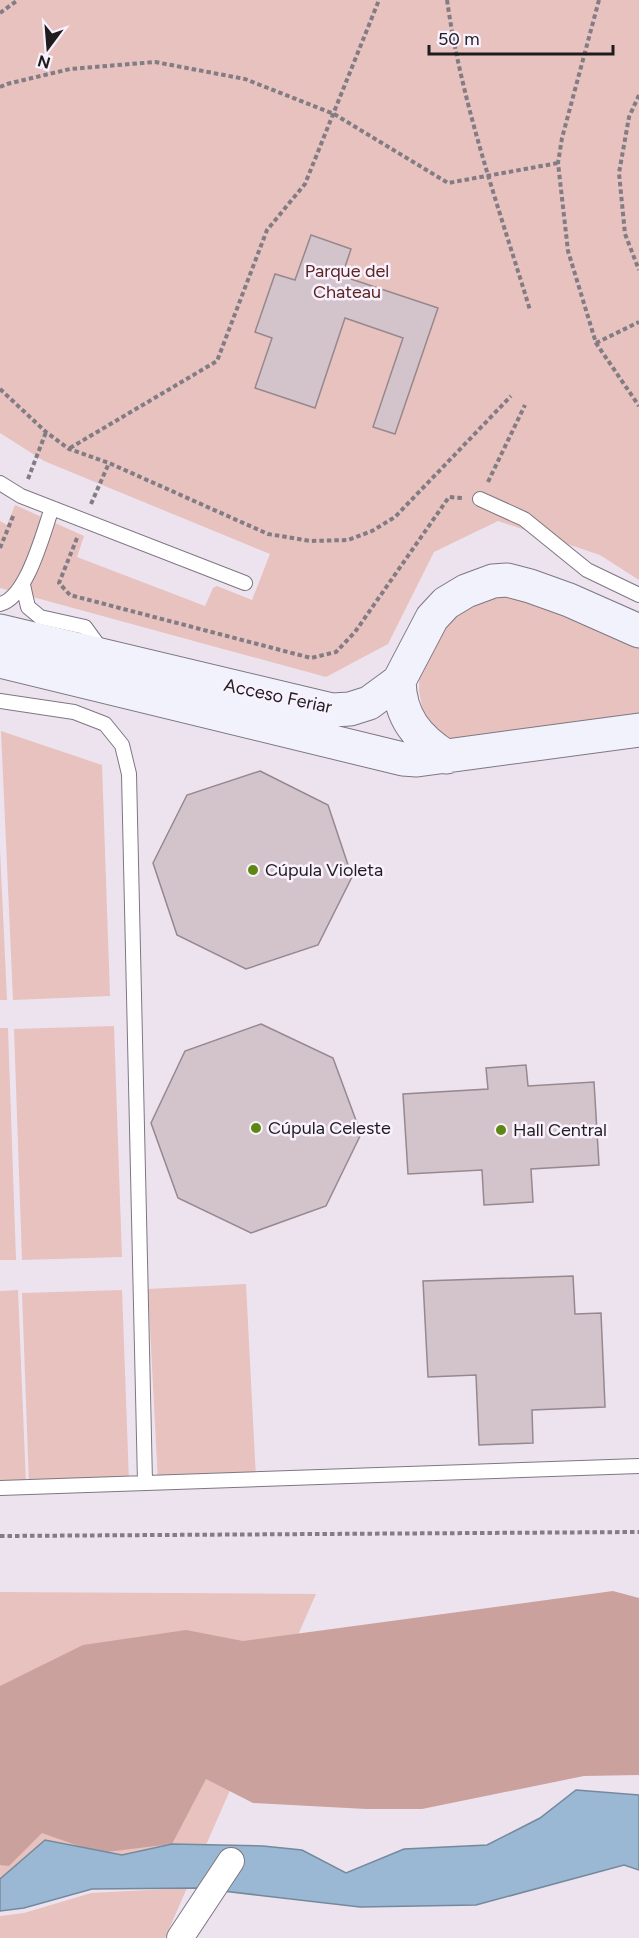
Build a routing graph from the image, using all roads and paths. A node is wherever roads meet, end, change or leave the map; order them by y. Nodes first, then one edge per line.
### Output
1 (18, 0) edge
2 (379, 0) edge
3 (447, 0) edge
4 (599, 0) edge
5 (0, 13) edge
6 (0, 87) edge
7 (639, 95) edge
8 (334, 114) junction
9 (558, 163) junction
10 (489, 177) junction
11 (639, 270) edge
12 (530, 310) dead end
13 (639, 322) edge
14 (596, 343) junction
15 (0, 389) edge
16 (511, 396) dead end
17 (525, 405) dead end
18 (639, 406) edge
19 (69, 449) junction
20 (109, 463) junction
21 (0, 483) edge
22 (480, 500) junction
23 (52, 508) junction
24 (84, 521) junction
25 (245, 583) dead end
26 (23, 585) junction
27 (639, 595) edge
28 (0, 604) edge
29 (0, 631) edge
30 (639, 631) edge
31 (108, 658) junction
32 (0, 661) edge
33 (399, 681) junction
34 (0, 700) edge
35 (639, 730) edge
36 (447, 756) junction
37 (639, 1467) edge
38 (144, 1482) junction
39 (0, 1488) edge
40 (639, 1532) edge
41 (0, 1536) edge
42 (231, 1861) dead end
43 (180, 1938) edge

1 - 5 path
2 - 8 path
3 - 10 path
4 - 9 path
6 - 8 path
7 - 11 path
8 - 10 path
8 - 19 path
9 - 10 path
9 - 14 path
10 - 12 path
13 - 14 path
14 - 18 path
15 - 19 path
16 - 20 path
17 - 22 path
19 - 20 path
20 - 24 path
21 - 23 lane
22 - 24 path
22 - 27 lane
23 - 24 lane
23 - 26 lane
24 - 25 lane
26 - 28 lane
26 - 31 lane
29 - 31 main road, Acceso Feriar
30 - 33 main road, Acceso Feriar
31 - 33 main road, Acceso Feriar
32 - 36 main road, Acceso Feriar
33 - 36 main road
34 - 38 lane
35 - 36 main road, Acceso Feriar
37 - 38 lane
38 - 39 lane
40 - 41 path
42 - 43 street

